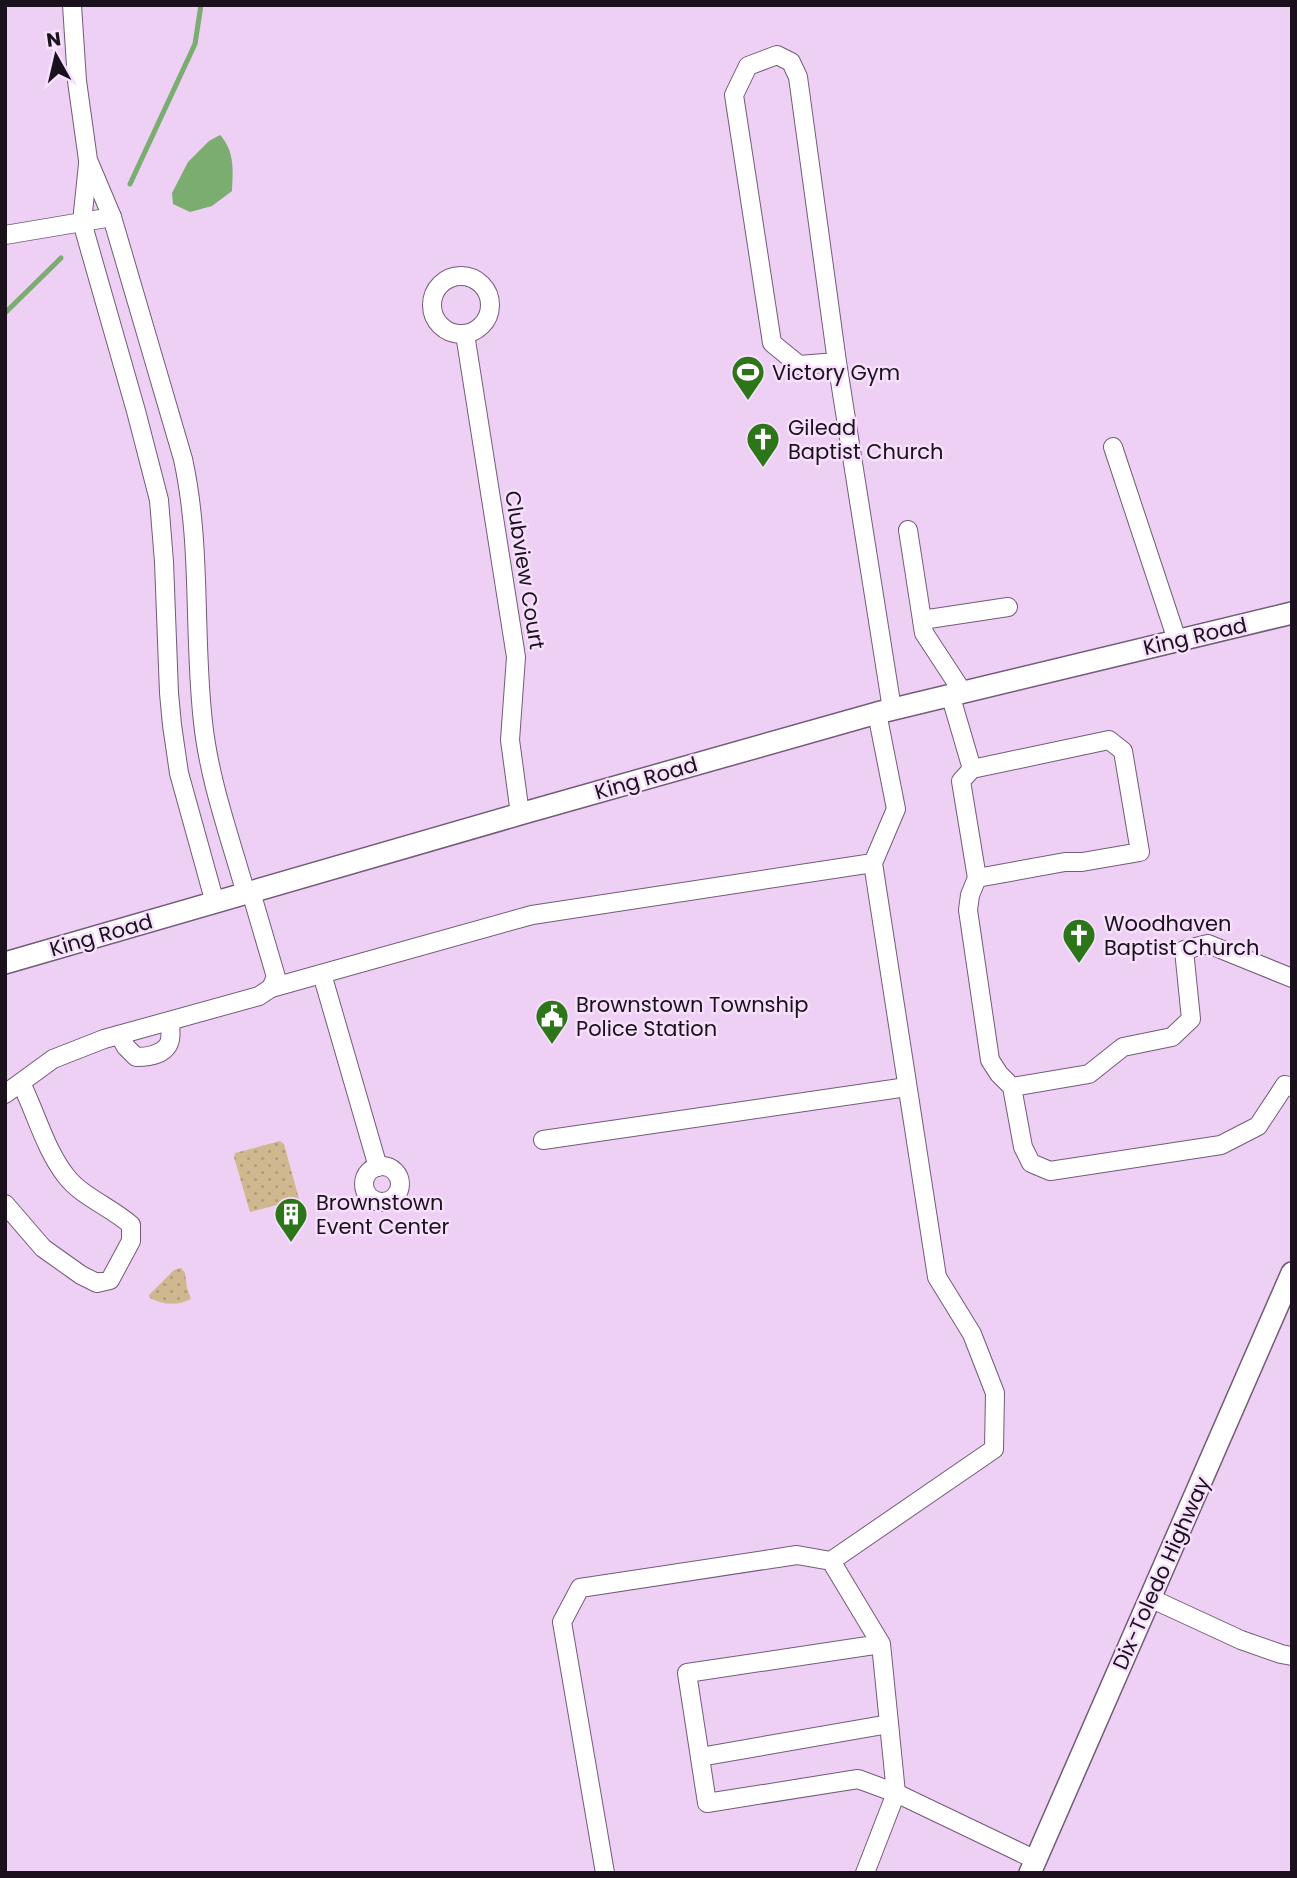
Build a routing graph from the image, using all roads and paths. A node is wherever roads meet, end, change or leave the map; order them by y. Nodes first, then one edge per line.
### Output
1 (72, 5) edge
2 (88, 160) junction
3 (112, 217) junction
4 (82, 222) junction
5 (5, 235) edge
6 (465, 334) dead end
7 (837, 362) junction
8 (166, 401) junction
9 (136, 411) junction
10 (1113, 447) dead end
11 (908, 530) dead end
12 (164, 562) junction
13 (196, 562) junction
14 (1008, 607) dead end
15 (1292, 613) edge
16 (922, 620) junction
17 (1177, 640) junction
18 (956, 693) junction
19 (884, 711) junction
20 (203, 723) junction
21 (172, 725) junction
22 (972, 769) junction
23 (520, 814) junction
24 (873, 863) junction
25 (977, 878) junction
26 (248, 893) junction
27 (215, 903) junction
28 (5, 963) edge
29 (322, 974) junction
30 (1292, 978) edge
31 (271, 988) junction
32 (170, 1021) junction
33 (119, 1035) junction
34 (1289, 1080) edge
35 (21, 1083) junction
36 (907, 1087) junction
37 (1012, 1087) junction
38 (5, 1094) edge
39 (543, 1140) dead end
40 (378, 1167) dead end
41 (5, 1204) edge
42 (1292, 1273) edge
43 (831, 1561) junction
44 (1150, 1598) junction
45 (881, 1644) junction
46 (1292, 1656) edge
47 (889, 1724) junction
48 (700, 1757) junction
49 (896, 1793) junction
50 (1033, 1866) edge
51 (604, 1873) edge
52 (865, 1873) edge

1 - 2 street
2 - 3 street
2 - 4 street
3 - 4 street
3 - 8 street
4 - 5 street
4 - 9 street
6 - 23 street, Clubview Court
7 - 7 street
7 - 19 street
8 - 9 street
8 - 13 street
9 - 12 street
10 - 17 street
11 - 16 street
12 - 13 street
12 - 21 street
13 - 20 street
14 - 16 street
15 - 17 main road, King Road
16 - 18 street
17 - 18 main road, King Road
18 - 19 main road, King Road
18 - 22 street
19 - 23 main road, King Road
19 - 24 street
20 - 21 street
20 - 26 street
21 - 27 street
22 - 25 street
22 - 25 street
23 - 26 main road, King Road
24 - 29 street
24 - 36 street
25 - 37 street
26 - 27 main road, King Road
26 - 31 street
27 - 28 main road, King Road
29 - 31 street
29 - 40 street
30 - 37 street
31 - 32 street
32 - 33 street
32 - 33 street
33 - 35 street
34 - 37 street
35 - 38 street
35 - 41 street
36 - 39 street
36 - 43 street
42 - 44 main road, Dix-Toledo Highway
43 - 45 street
43 - 51 street
44 - 46 street
44 - 50 main road, Dix-Toledo Highway
45 - 47 street
45 - 48 street
47 - 48 street
47 - 49 street
48 - 49 street
49 - 50 street
49 - 52 street

